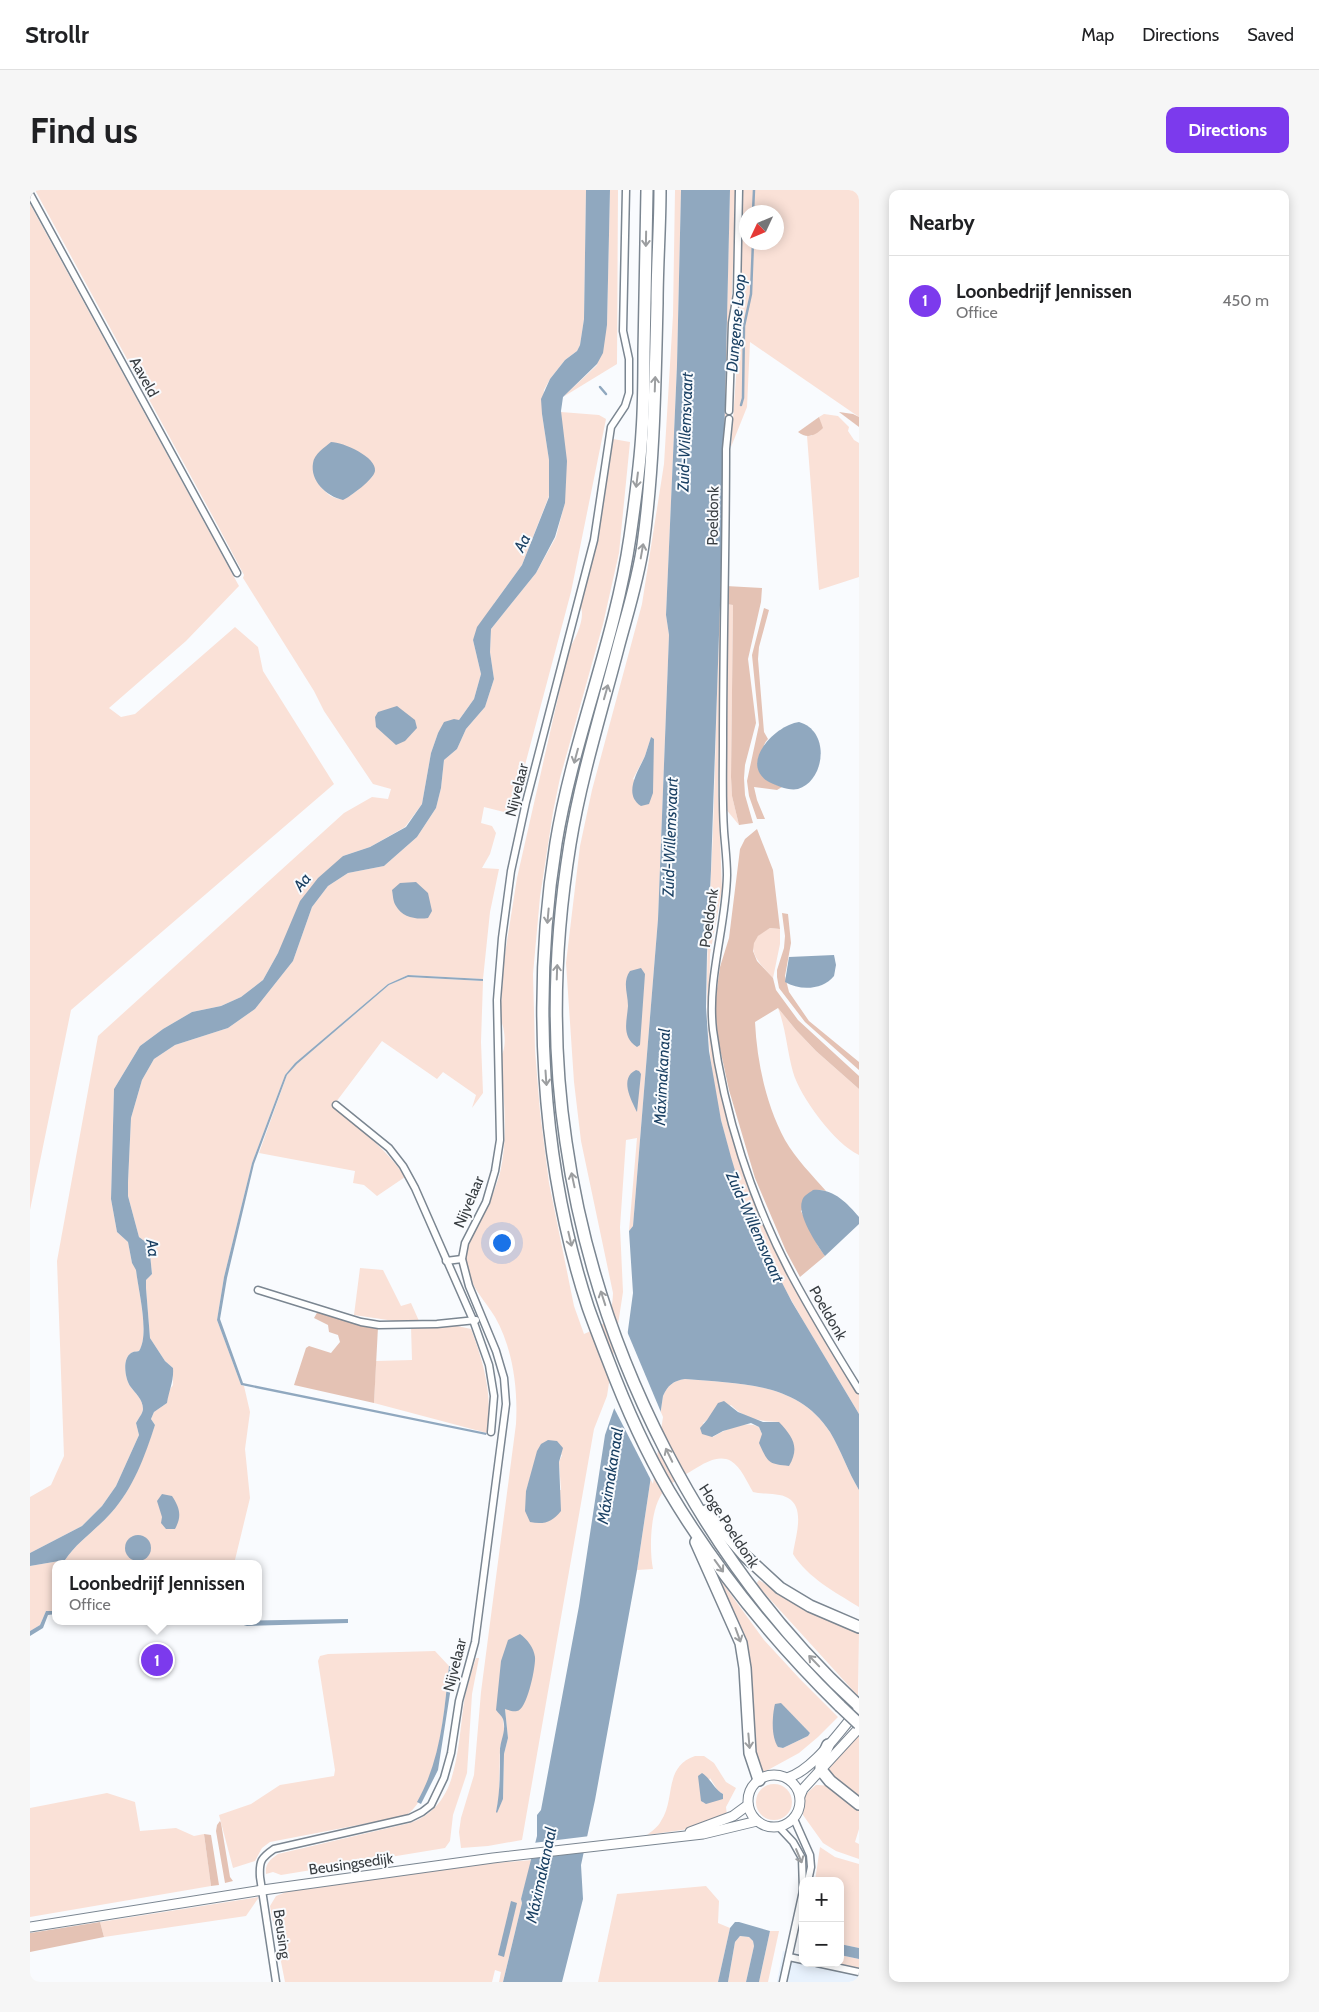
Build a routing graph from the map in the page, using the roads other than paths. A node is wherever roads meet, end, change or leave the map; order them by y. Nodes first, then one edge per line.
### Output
1 (626, 190) edge
2 (647, 190) edge
3 (660, 190) edge
4 (739, 190) edge
5 (30, 194) edge
6 (729, 411) dead end
7 (728, 418) dead end
8 (237, 573) dead end
9 (336, 1105) dead end
10 (462, 1259) junction
11 (446, 1261) junction
12 (258, 1290) dead end
13 (473, 1320) junction
14 (484, 1321) junction
15 (859, 1390) edge
16 (492, 1432) dead end
17 (692, 1498) junction
18 (691, 1526) junction
19 (859, 1627) edge
20 (859, 1708) edge
21 (859, 1724) edge
22 (859, 1728) edge
23 (828, 1745) junction
24 (821, 1770) junction
25 (787, 1778) junction
26 (758, 1780) junction
27 (800, 1796) junction
28 (748, 1804) junction
29 (859, 1804) edge
30 (794, 1819) junction
31 (757, 1821) junction
32 (779, 1827) junction
33 (678, 1836) junction
34 (803, 1877) edge
35 (809, 1877) edge
36 (263, 1890) junction
37 (799, 1910) edge
38 (30, 1927) edge
39 (789, 1957) junction
40 (799, 1959) edge
41 (835, 1967) edge
42 (859, 1972) edge
43 (276, 1982) edge
44 (783, 1982) edge

1 - 10 street, Nijvelaar
2 -> 18 highway, Hoge Poeldonk
17 -> 3 highway, Hoge Poeldonk
4 - 6 street
5 - 8 street, Aaveld
7 - 15 street, Poeldonk
9 - 11 street, Nijvelaar
10 - 11 street
10 - 14 street, Nijvelaar
11 - 13 street, Nijvelaar
12 - 13 street
13 - 14 street
13 - 16 street, Nijvelaar
14 - 36 street, Nijvelaar
17 - 19 highway
20 -> 17 highway, Hoge Poeldonk
18 -> 21 highway, Hoge Poeldonk, bridge
18 -> 26 highway
20 - 23 street
22 - 24 street
23 - 24 highway
23 - 25 street
24 - 27 street
24 - 29 highway
25 - 26 street
25 - 27 street
26 - 28 street
27 - 30 street
28 - 31 street
28 - 33 street, Beusingsedijk
30 - 32 street
30 - 35 street
31 - 32 street
31 - 33 street, Beusingsedijk
32 -> 34 street
33 - 36 street, Beusingsedijk
36 - 38 street, Beusingsedijk
36 - 43 street, Beusing
37 - 39 street
39 - 40 street
39 - 44 street
41 - 42 street

